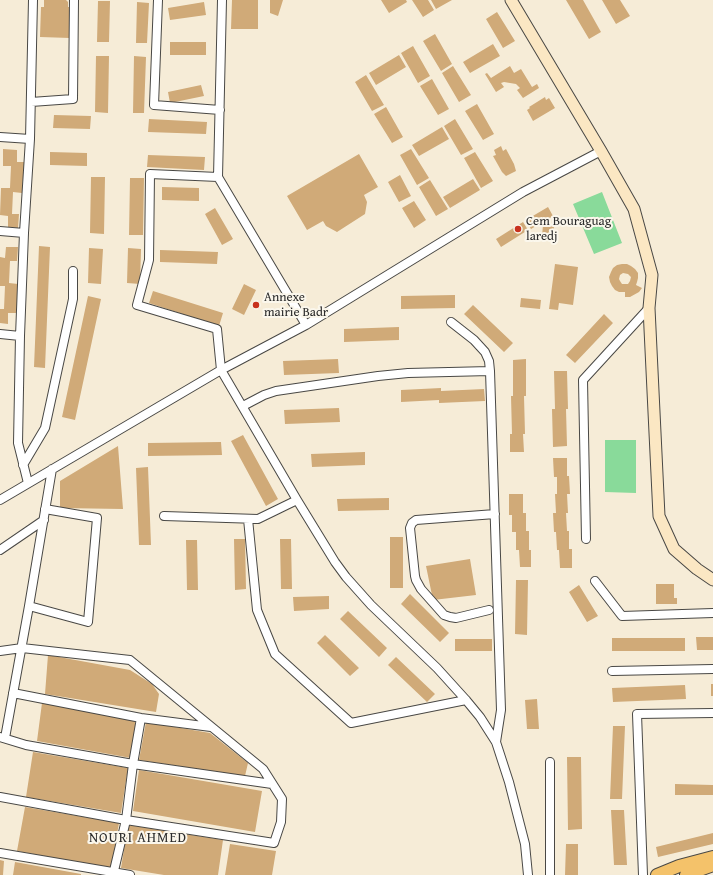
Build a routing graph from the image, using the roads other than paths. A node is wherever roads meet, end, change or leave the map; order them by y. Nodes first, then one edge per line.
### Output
1 (33, 0) edge
2 (74, 0) edge
3 (158, 0) edge
4 (222, 0) edge
5 (511, 0) edge
6 (31, 102) junction
7 (220, 110) junction
8 (0, 137) edge
9 (30, 139) junction
10 (601, 150) junction
11 (218, 177) junction
12 (0, 231) edge
13 (24, 233) junction
14 (73, 271) dead end
15 (649, 308) junction
16 (451, 322) dead end
17 (306, 325) junction
18 (0, 334) edge
19 (20, 336) junction
20 (221, 370) junction
21 (490, 371) junction
22 (242, 406) junction
23 (23, 465) junction
24 (52, 469) junction
25 (28, 483) junction
26 (0, 500) edge
27 (297, 500) junction
28 (45, 509) junction
29 (495, 514) junction
30 (164, 516) dead end
31 (248, 519) junction
32 (44, 520) junction
33 (586, 539) dead end
34 (0, 550) edge
35 (713, 580) edge
36 (595, 581) dead end
37 (29, 606) junction
38 (489, 610) dead end
39 (713, 613) edge
40 (22, 648) junction
41 (0, 651) edge
42 (713, 669) edge
43 (612, 671) dead end
44 (13, 693) junction
45 (466, 700) junction
46 (713, 713) edge
47 (141, 718) junction
48 (212, 727) junction
49 (3, 738) edge
50 (496, 742) junction
51 (550, 762) dead end
52 (133, 764) junction
53 (272, 784) junction
54 (0, 798) edge
55 (126, 820) junction
56 (0, 853) edge
57 (713, 856) edge
58 (713, 865) edge
59 (113, 874) edge
60 (130, 875) edge
61 (528, 875) edge
62 (550, 875) edge
63 (643, 875) edge
64 (657, 875) edge
65 (686, 875) edge

1 - 6 street
2 - 6 street
3 - 7 street
4 - 7 street
5 - 10 main road
6 - 9 street
7 - 11 street
8 - 9 street
9 - 13 street
10 - 15 main road
10 - 17 street
11 - 17 street
11 - 20 street
12 - 13 street
13 - 19 street
14 - 23 street
15 - 33 street
15 - 35 main road
16 - 21 street
17 - 20 street
18 - 19 street
19 - 23 street
20 - 22 street
20 - 24 street
21 - 22 street
21 - 29 street
22 - 27 street
23 - 25 street
24 - 25 street
24 - 28 street
25 - 26 street
27 - 31 street
27 - 45 street
28 - 32 street
28 - 37 street
29 - 38 street
29 - 50 street
30 - 31 street
31 - 45 street
32 - 34 street
32 - 37 street
36 - 39 street
37 - 40 street
40 - 41 street
40 - 44 street
40 - 48 street
42 - 43 street
44 - 47 street
44 - 49 street
45 - 50 street
46 - 63 street
47 - 48 street
47 - 52 street
48 - 53 street
49 - 52 street
50 - 61 street
51 - 62 street
52 - 53 street
52 - 55 street
53 - 55 street
54 - 55 street
55 - 59 street
56 - 59 street
57 - 64 main road
58 - 65 main road
59 - 60 street

